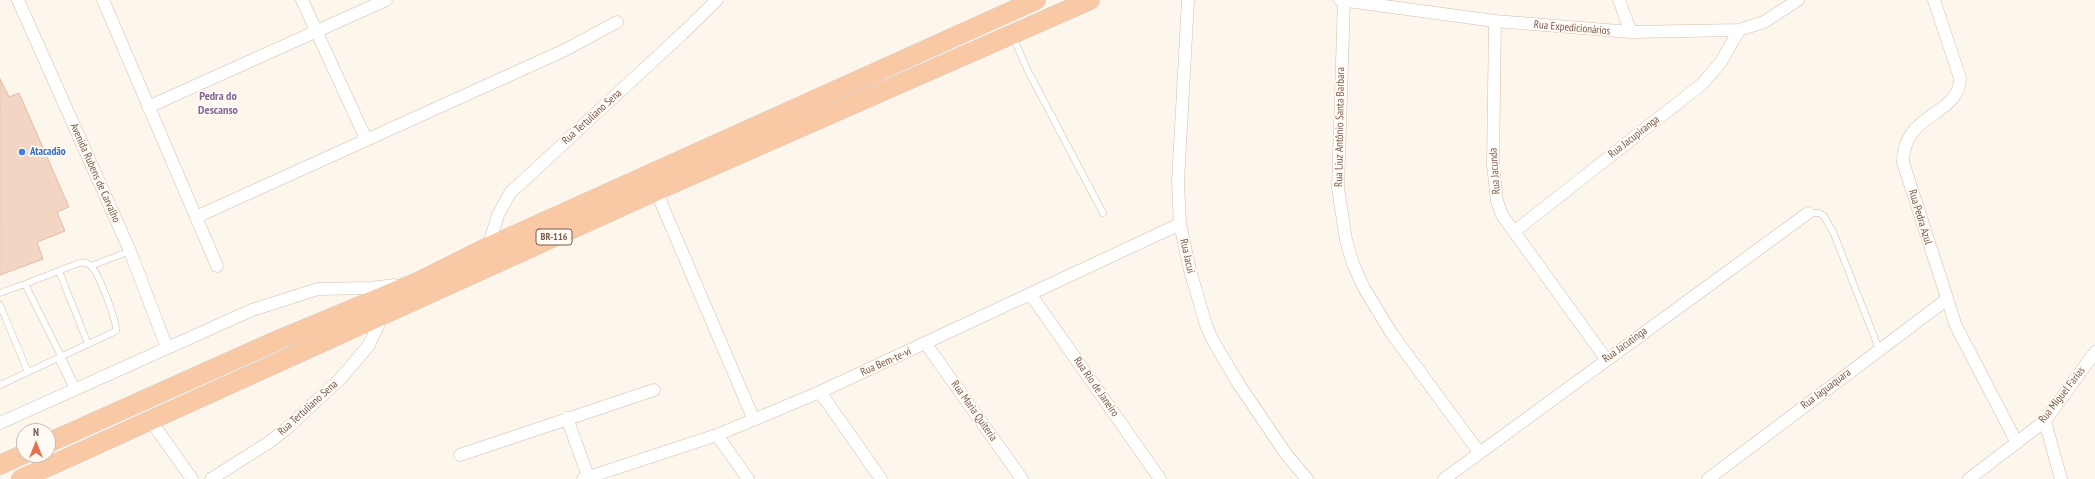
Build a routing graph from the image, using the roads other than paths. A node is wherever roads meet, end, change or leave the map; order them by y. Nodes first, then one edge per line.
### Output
1 (18, 0) edge
2 (103, 0) edge
3 (302, 0) edge
4 (386, 0) edge
5 (716, 0) edge
6 (1036, 0) edge
7 (1090, 0) edge
8 (1188, 0) edge
9 (1340, 0) edge
10 (1344, 0) edge
11 (1619, 0) edge
12 (1798, 0) edge
13 (1934, 0) edge
14 (1495, 21) junction
15 (617, 22) dead end
16 (1739, 30) junction
17 (315, 31) junction
18 (1631, 32) junction
19 (1012, 35) junction
20 (148, 107) junction
21 (366, 138) junction
22 (656, 190) junction
23 (1103, 213) dead end
24 (1808, 213) joint
25 (196, 217) junction
26 (1180, 224) junction
27 (1514, 231) junction
28 (488, 247) junction
29 (130, 251) junction
30 (91, 266) junction
31 (217, 266) dead end
32 (59, 271) junction
33 (420, 281) junction
34 (25, 284) junction
35 (0, 293) edge
36 (1031, 295) junction
37 (1946, 300) junction
38 (0, 305) edge
39 (383, 315) junction
40 (88, 344) junction
41 (926, 344) junction
42 (167, 348) junction
43 (1879, 349) junction
44 (2095, 352) edge
45 (60, 357) junction
46 (1606, 359) junction
47 (28, 372) junction
48 (0, 385) edge
49 (75, 388) junction
50 (654, 390) dead end
51 (820, 392) junction
52 (567, 418) junction
53 (754, 420) junction
54 (151, 421) junction
55 (2045, 421) junction
56 (0, 423) edge
57 (717, 435) junction
58 (56, 439) edge
59 (2018, 443) junction
60 (1479, 452) junction
61 (460, 455) dead end
62 (16, 458) edge
63 (0, 465) edge
64 (587, 478) edge
65 (21, 479) edge
66 (192, 479) edge
67 (211, 479) edge
68 (748, 479) edge
69 (881, 479) edge
70 (1022, 479) edge
71 (1160, 479) edge
72 (1307, 479) edge
73 (1444, 479) edge
74 (1708, 479) edge
75 (1969, 479) edge
76 (2061, 479) edge

1 - 29 street, Avenida Rubens de Carvalho
2 - 20 street
3 - 17 street
4 - 17 street
5 - 28 street, Rua Tertuliano Sena
6 - 28 highway
7 - 19 highway, BR-116
8 - 26 street, Rua Jacui
9 - 10 street, Rua Expedicionários
10 - 14 street, Rua Expedicionários
10 - 60 street, Rua Liuz Antônio Santa Barbara
11 - 18 street
12 - 16 street, Rua Expedicionários
13 - 37 street, Rua Pedra Azul
14 - 18 street, Rua Expedicionários
14 - 27 street, Rua Jacunda
15 - 21 street
16 - 18 street, Rua Expedicionários
16 - 27 street, Rua Jacupiranga
17 - 20 street
17 - 21 street
19 - 22 highway, BR-116
19 - 23 lane
20 - 25 street
21 - 25 street
22 - 39 highway, BR-116
22 - 53 street
24 - 43 lane
24 - 46 street, Rua Jacutinga
25 - 31 street
26 - 36 street, Rua Bem-te-vi
26 - 72 street, Rua Jacui
27 - 46 street, Rua Jacunda
28 - 33 highway
29 - 30 lane
29 - 42 street, Avenida Rubens de Carvalho
30 - 32 lane
30 - 40 lane
32 - 34 lane
32 - 40 lane
33 - 42 street
33 - 58 highway
34 - 35 lane
34 - 45 lane
36 - 41 street, Rua Bem-te-vi
36 - 71 street, Rua Rio de Janeiro
37 - 43 street, Rua Jaguaquara
37 - 59 street, Rua Pedra Azul
38 - 47 lane
39 - 54 highway, BR-116
39 - 67 street, Rua Tertuliano Sena
40 - 45 lane
41 - 51 street, Rua Bem-te-vi
41 - 70 street, Rua Maria Quiteria
42 - 49 street
43 - 74 street, Rua Jaguaquara
44 - 55 street, Rua Miguel Farias
45 - 47 lane
45 - 49 lane
46 - 60 street, Rua Jacutinga
47 - 48 lane
49 - 56 street
50 - 52 street
51 - 53 street, Rua Bem-te-vi
51 - 69 street
52 - 61 street
52 - 64 street
53 - 57 street, Rua Bem-te-vi
54 - 65 highway, BR-116
54 - 66 street
55 - 59 street, Rua Miguel Farias
55 - 76 street
57 - 64 street, Rua Bem-te-vi
57 - 68 street
59 - 75 street, Rua Miguel Farias
60 - 73 street, Rua Jacutinga
62 - 63 highway

